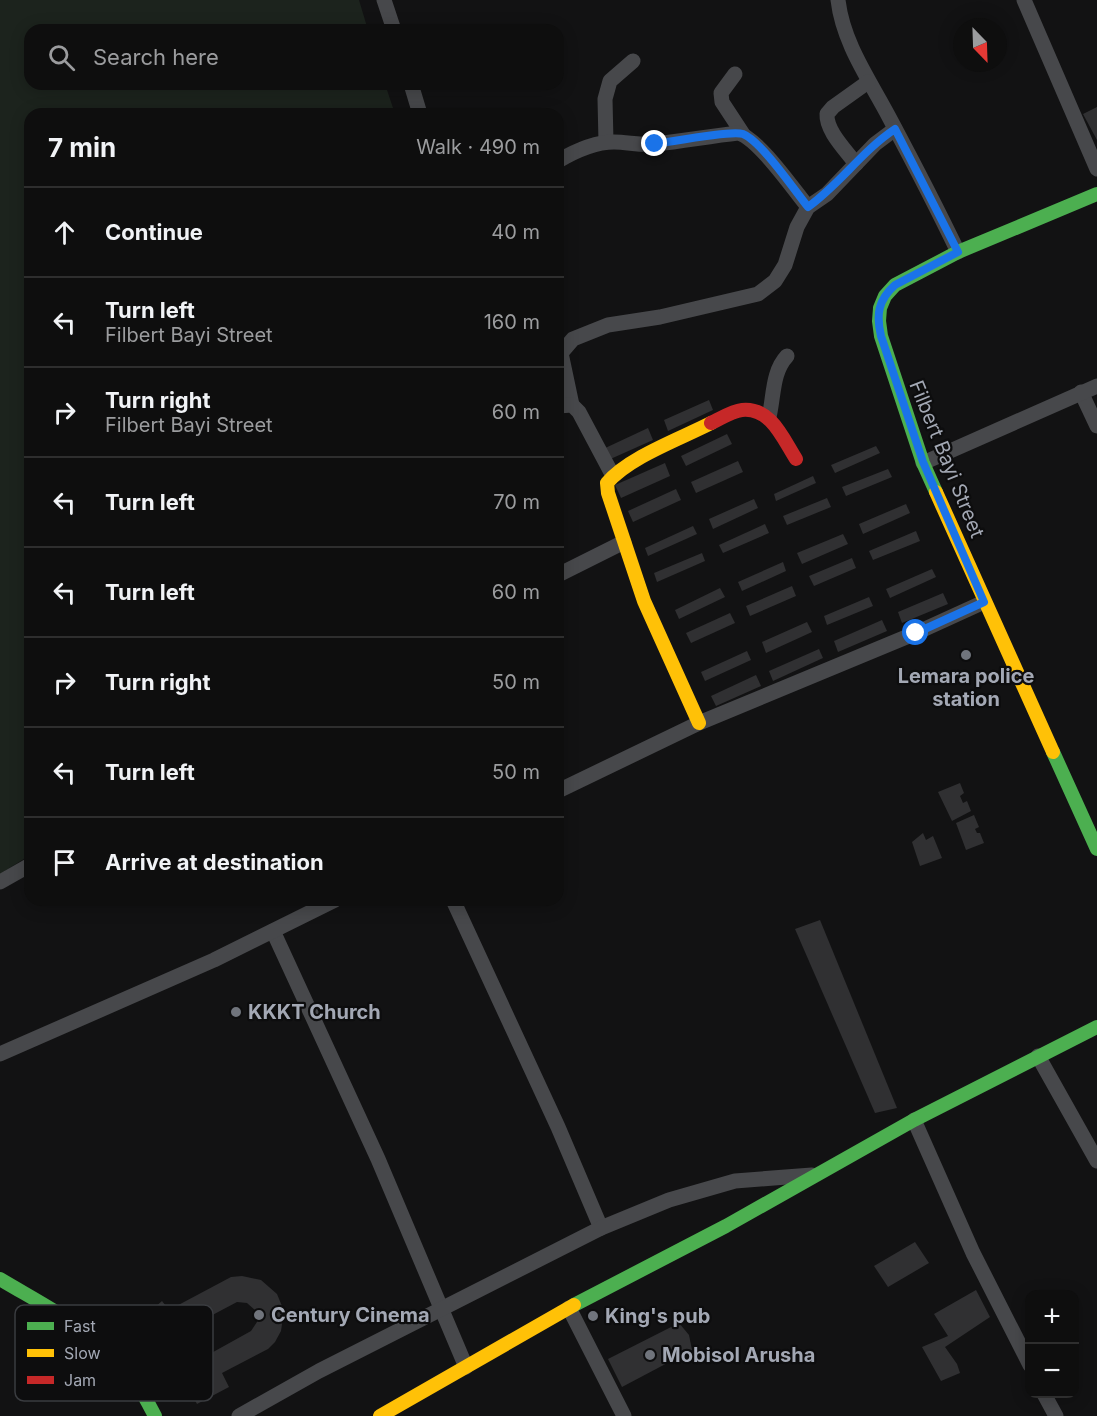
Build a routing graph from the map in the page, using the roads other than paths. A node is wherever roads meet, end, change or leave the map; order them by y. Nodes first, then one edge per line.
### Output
1 (384, 0) edge
2 (838, 0) edge
3 (1024, 0) edge
4 (392, 24) edge
5 (633, 61) dead end
6 (735, 74) dead end
7 (868, 82) junction
8 (413, 90) edge
9 (418, 108) edge
10 (895, 129) junction
11 (744, 134) junction
12 (606, 142) junction
13 (564, 158) edge
14 (855, 164) junction
15 (1097, 170) edge
16 (1097, 194) edge
17 (808, 207) junction
18 (958, 252) junction
19 (564, 350) edge
20 (787, 356) dead end
21 (1097, 386) edge
22 (1081, 392) junction
23 (565, 405) edge
24 (769, 417) junction
25 (1097, 426) edge
26 (795, 459) dead end
27 (923, 462) junction
28 (613, 476) junction
29 (624, 542) junction
30 (564, 572) edge
31 (984, 602) junction
32 (699, 723) junction
33 (564, 788) edge
34 (1097, 849) edge
35 (24, 868) edge
36 (0, 882) edge
37 (323, 906) edge
38 (456, 906) edge
39 (273, 931) junction
40 (1097, 1028) edge
41 (0, 1054) edge
42 (1038, 1056) junction
43 (914, 1120) junction
44 (1097, 1161) edge
45 (819, 1174) junction
46 (601, 1228) junction
47 (0, 1279) edge
48 (42, 1305) edge
49 (569, 1308) junction
50 (442, 1310) junction
51 (1025, 1357) edge
52 (466, 1367) junction
53 (1046, 1398) edge
54 (146, 1401) edge
55 (621, 1415) edge
56 (155, 1416) edge
57 (239, 1416) edge
58 (380, 1416) edge
59 (1056, 1416) edge

1 - 4 street
2 - 7 street
3 - 15 street
5 - 12 street
6 - 11 street
7 - 10 street
7 - 14 street
8 - 9 street
10 - 14 street
10 - 18 street
11 - 12 street
11 - 17 street
12 - 13 street
14 - 17 street
16 - 18 street, Filbert Bayi Street
17 - 19 street
18 - 27 street, Filbert Bayi Street
20 - 24 street
21 - 22 street
22 - 25 street
22 - 27 street
23 - 28 street
24 - 26 street
24 - 28 street
27 - 31 street, Filbert Bayi Street
28 - 29 street
29 - 30 street
29 - 32 street
31 - 32 street
31 - 34 street, Filbert Bayi Street
32 - 33 street
35 - 36 street
37 - 39 street
38 - 46 street
39 - 41 street
39 - 50 street
40 - 42 street
42 - 43 street
42 - 44 street
43 - 45 street
43 - 51 street
45 - 46 street
45 - 49 street
46 - 50 street
47 - 48 street
49 - 52 street
49 - 55 street
50 - 52 street
50 - 57 street
52 - 58 street
53 - 59 street
54 - 56 street

